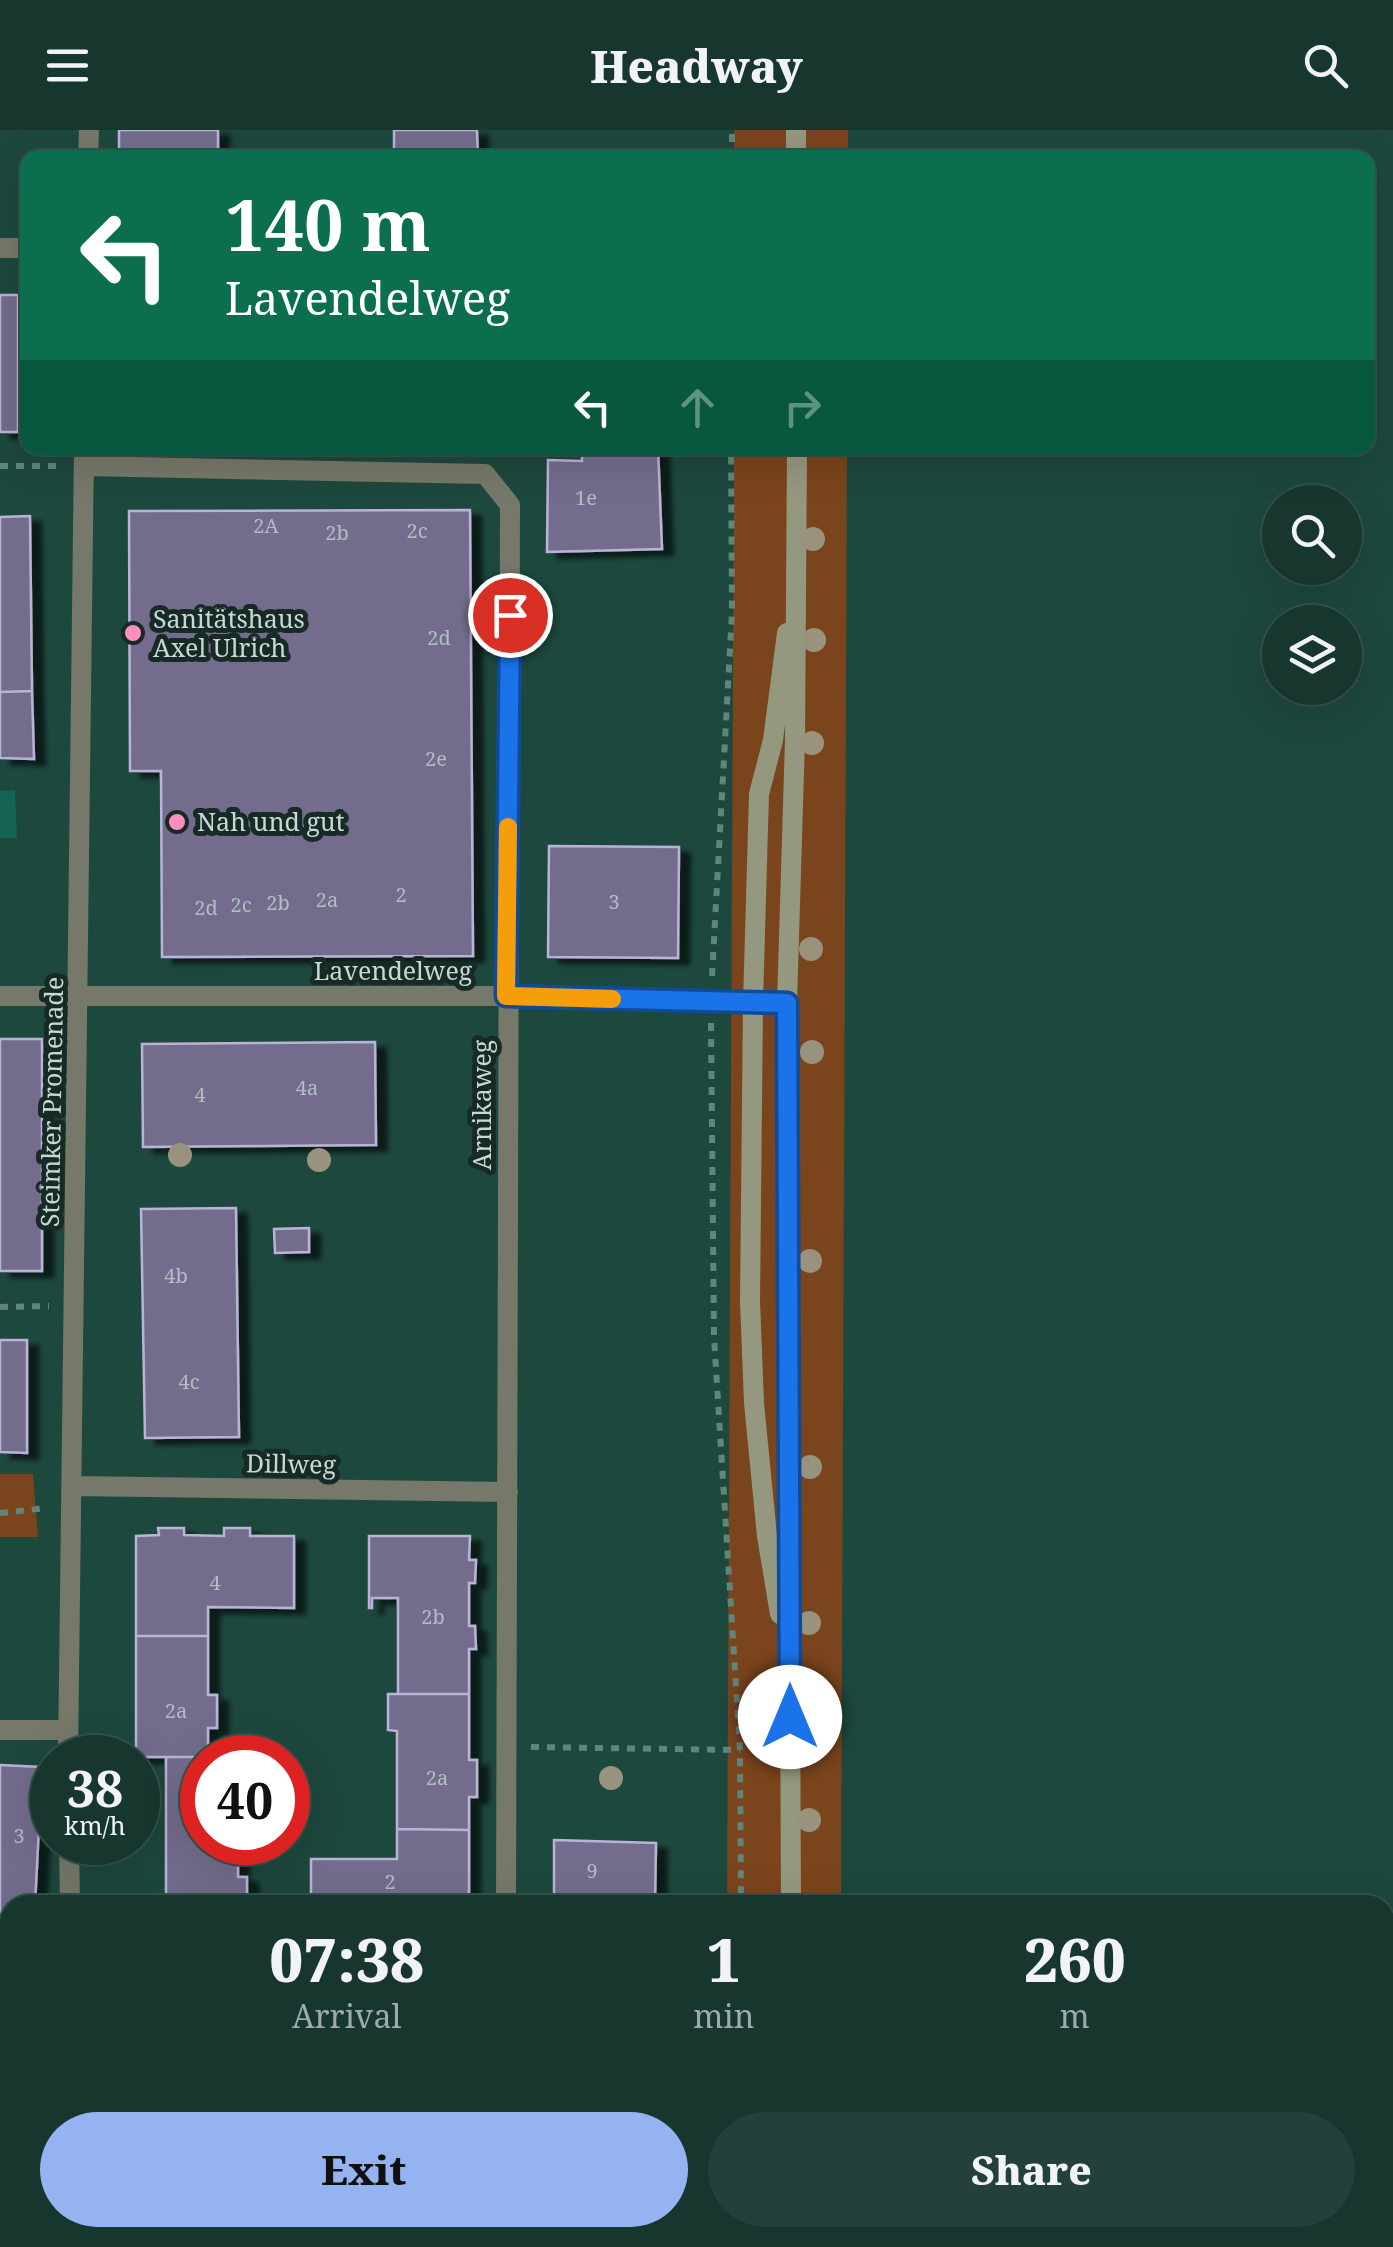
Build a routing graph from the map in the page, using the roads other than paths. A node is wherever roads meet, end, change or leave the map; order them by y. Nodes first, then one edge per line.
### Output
1 (796, 455) edge
2 (84, 457) edge
3 (797, 587) junction
4 (0, 996) edge
5 (506, 996) junction
6 (79, 998) junction
7 (752, 1003) junction
8 (787, 1003) junction
9 (508, 1492) junction
10 (73, 1496) junction
11 (790, 1717) junction
12 (0, 1730) edge
13 (68, 1730) junction
14 (68, 1735) edge
15 (69, 1865) edge
16 (70, 1895) edge
17 (506, 1895) edge
18 (791, 1895) edge

1 - 3 street
2 - 5 street, Arnikaweg
2 - 6 street, Steimker Promenade
3 - 7 street
3 - 8 street
4 - 6 street, Lavendelweg
5 - 6 street, Lavendelweg
5 - 7 street, Lavendelweg
5 - 9 street, Arnikaweg
6 - 10 street, Steimker Promenade
7 - 8 street, Lavendelweg
7 - 11 street
8 - 11 street
9 - 10 street, Dillweg
9 - 17 street, Arnikaweg
10 - 13 street, Steimker Promenade
11 - 18 street
12 - 13 street
13 - 14 street, Steimker Promenade
15 - 16 street

